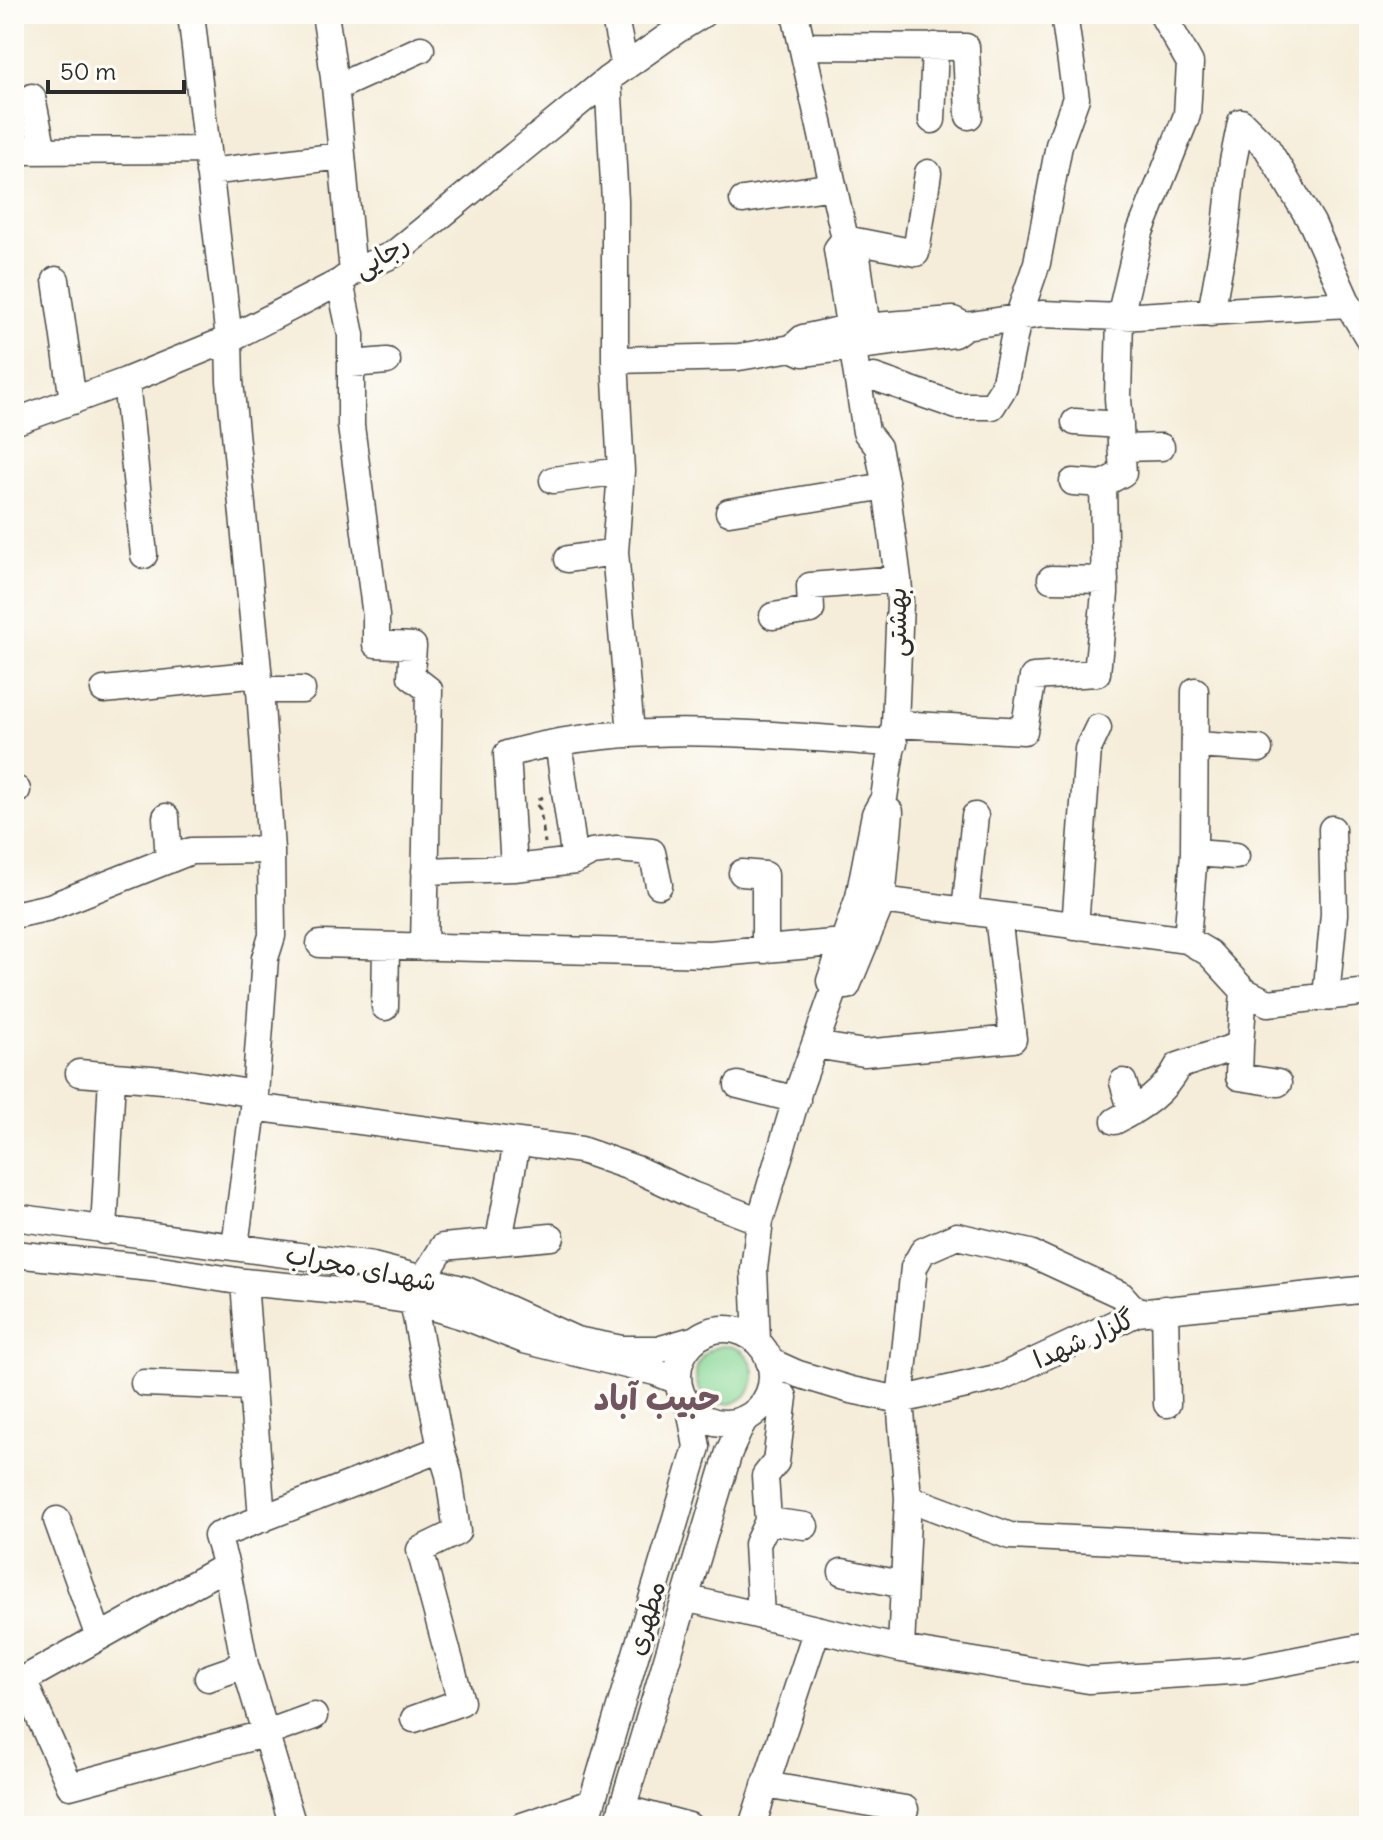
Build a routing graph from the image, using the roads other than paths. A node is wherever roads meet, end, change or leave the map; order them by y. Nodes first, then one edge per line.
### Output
1 (191, 14) edge
2 (325, 14) edge
3 (614, 14) edge
4 (703, 14) edge
5 (795, 14) edge
6 (1064, 14) edge
7 (1162, 14) edge
8 (802, 46) junction
9 (935, 46) junction
10 (421, 49) dead end
11 (617, 73) junction
12 (337, 87) junction
13 (32, 97) dead end
14 (969, 116) dead end
15 (932, 120) dead end
16 (14, 151) edge
17 (43, 151) junction
18 (341, 156) junction
19 (207, 161) junction
20 (928, 173) dead end
21 (833, 186) junction
22 (743, 200) dead end
23 (845, 239) junction
24 (347, 277) junction
25 (56, 280) dead end
26 (1348, 304) junction
27 (1211, 313) junction
28 (1120, 317) junction
29 (1018, 318) junction
30 (859, 336) junction
31 (229, 339) junction
32 (1369, 339) edge
33 (615, 360) junction
34 (387, 361) dead end
35 (351, 364) junction
36 (874, 377) junction
37 (126, 381) junction
38 (73, 401) junction
39 (14, 422) edge
40 (1075, 422) dead end
41 (1120, 436) junction
42 (878, 447) junction
43 (1161, 447) dead end
44 (621, 471) junction
45 (553, 480) dead end
46 (1073, 482) dead end
47 (1103, 484) junction
48 (886, 486) junction
49 (729, 512) dead end
50 (615, 552) junction
51 (144, 555) dead end
52 (568, 559) dead end
53 (898, 579) junction
54 (1051, 579) dead end
55 (1105, 580) junction
56 (773, 616) dead end
57 (259, 682) junction
58 (104, 690) dead end
59 (302, 690) dead end
60 (1195, 691) dead end
61 (1098, 728) dead end
62 (631, 733) junction
63 (894, 734) junction
64 (558, 742) junction
65 (1196, 745) junction
66 (1259, 749) dead end
67 (975, 816) dead end
68 (166, 817) dead end
69 (1332, 829) dead end
70 (271, 850) junction
71 (1194, 853) junction
72 (1236, 856) dead end
73 (169, 860) junction
74 (562, 862) junction
75 (514, 868) junction
76 (425, 871) junction
77 (742, 873) dead end
78 (659, 885) dead end
79 (870, 899) junction
80 (965, 911) junction
81 (14, 915) edge
82 (998, 917) junction
83 (1075, 927) junction
84 (1187, 940) junction
85 (844, 942) junction
86 (320, 944) dead end
87 (386, 947) junction
88 (424, 947) junction
89 (765, 950) junction
90 (834, 991) junction
91 (1244, 991) junction
92 (1369, 992) edge
93 (1326, 997) junction
94 (385, 1007) dead end
95 (815, 1045) junction
96 (1240, 1045) junction
97 (79, 1073) dead end
98 (112, 1077) junction
99 (1123, 1082) dead end
100 (1278, 1083) dead end
101 (738, 1085) dead end
102 (254, 1100) junction
103 (797, 1100) junction
104 (517, 1143) junction
105 (24, 1218) edge
106 (760, 1221) junction
107 (104, 1231) junction
108 (551, 1237) dead end
109 (499, 1240) junction
110 (235, 1246) junction
111 (20, 1255) edge
112 (754, 1269) junction
113 (244, 1282) junction
114 (1369, 1289) edge
115 (419, 1290) junction
116 (466, 1290) junction
117 (1165, 1309) junction
118 (1137, 1313) junction
119 (454, 1314) junction
120 (727, 1329) junction
121 (696, 1339) junction
122 (763, 1351) junction
123 (678, 1381) junction
124 (144, 1383) dead end
125 (251, 1387) junction
126 (851, 1390) junction
127 (775, 1399) junction
128 (900, 1400) junction
129 (1167, 1404) dead end
130 (690, 1408) junction
131 (744, 1419) junction
132 (441, 1449) junction
133 (688, 1477) junction
134 (719, 1484) junction
135 (908, 1498) junction
136 (262, 1519) junction
137 (57, 1520) dead end
138 (768, 1521) junction
139 (805, 1526) dead end
140 (1369, 1553) edge
141 (226, 1566) junction
142 (842, 1572) dead end
143 (904, 1585) junction
144 (685, 1598) junction
145 (761, 1616) junction
146 (817, 1629) junction
147 (99, 1637) junction
148 (1369, 1646) edge
149 (901, 1649) junction
150 (245, 1665) junction
151 (208, 1678) dead end
152 (19, 1682) edge
153 (314, 1716) dead end
154 (414, 1719) dead end
155 (267, 1733) junction
156 (765, 1785) junction
157 (905, 1809) dead end
158 (588, 1814) edge
159 (619, 1817) edge
160 (293, 1826) edge
161 (522, 1826) edge
162 (689, 1826) edge
163 (752, 1826) edge

1 - 19 street
2 - 12 street
3 - 11 street
4 - 11 street, رجایی
5 - 8 street
6 - 29 street
7 - 28 street
8 - 9 street
8 - 21 street
9 - 14 street
9 - 15 street
10 - 12 street
11 - 24 street, رجایی
11 - 33 street
12 - 18 street
13 - 17 street
16 - 17 street
17 - 19 street
18 - 19 street
18 - 24 street
19 - 31 street
20 - 23 street
21 - 22 street
21 - 23 street
23 - 30 street
24 - 31 street, رجایی
24 - 35 street
25 - 38 street
26 - 27 street
26 - 27 street
26 - 32 street
27 - 28 street
28 - 29 street
28 - 41 street
29 - 30 street
29 - 36 street
30 - 33 street
30 - 36 street
30 - 42 street
31 - 37 street, رجایی
31 - 57 street
33 - 44 street
34 - 35 street
35 - 76 street
36 - 42 street
37 - 38 street, رجایی
37 - 51 street
38 - 39 street, رجایی
40 - 41 street
41 - 43 street
41 - 47 street
42 - 48 street, بهشتی
44 - 45 street
44 - 50 street
46 - 47 street
47 - 55 street
48 - 49 street
48 - 53 street, بهشتی
50 - 52 street
50 - 62 street
53 - 56 street
53 - 63 street, بهشتی
54 - 55 street
55 - 63 street
57 - 58 street
57 - 59 street
57 - 70 street
60 - 65 street
61 - 83 street
62 - 63 street
62 - 64 street
63 - 79 street, بهشتی
64 - 74 street
64 - 75 street
65 - 66 street
65 - 71 street
67 - 80 street
68 - 73 street
69 - 93 street
70 - 73 street
70 - 102 street
71 - 72 street
71 - 84 street
73 - 81 street
74 - 75 street
74 - 78 street
75 - 76 street
76 - 88 street
77 - 89 street
79 - 80 street
79 - 85 street, بهشتی
79 - 90 street, بهشتی
80 - 82 street
82 - 83 street
82 - 95 street
83 - 84 street
84 - 91 street
85 - 89 street
85 - 90 street, بهشتی
86 - 87 street
87 - 88 street
87 - 94 street
88 - 89 street
90 - 95 street, بهشتی
91 - 93 street
91 - 96 street
92 - 93 street
95 - 103 street, بهشتی
96 - 99 street
96 - 100 street
97 - 98 street
98 - 102 street
98 - 107 street
101 - 103 street
102 - 104 street
102 - 110 street
103 - 106 street, بهشتی
104 - 106 street
104 - 109 street
105 - 107 street, شهدای محراب
105 - 111 street
106 - 112 street, بهشتی
107 - 110 street, شهدای محراب
108 - 109 street
109 - 115 street
110 - 115 street, شهدای محراب
111 - 113 street, شهدای محراب
112 - 120 street
112 - 122 street
113 - 115 street, شهدای محراب
113 - 125 street
114 - 117 street, گلزار شهدا
115 - 116 street, شهدای محراب
115 - 119 street, شهدای محراب
115 - 132 street
116 - 119 street
116 - 121 street, شهدای محراب
117 - 118 street, گلزار شهدا
117 - 129 street
118 - 128 street, گلزار شهدا
118 - 128 street
119 - 123 street, شهدای محراب
120 - 121 street
120 - 122 street
121 - 123 street
122 - 126 street
122 - 127 street
123 - 130 street
124 - 125 street
125 - 136 street
126 - 127 street
126 - 128 street, گلزار شهدا
127 - 131 street
127 - 138 street
128 - 135 street
130 - 131 street
130 - 133 street, مطهری
131 - 134 street, مطهری
132 - 136 street
132 - 154 street
133 - 134 street
133 - 158 street, مطهری
134 - 144 street, مطهری
135 - 140 street
135 - 143 street
136 - 141 street
137 - 147 street
138 - 139 street
138 - 145 street
141 - 147 street
141 - 150 street
142 - 143 street
143 - 149 street
144 - 145 street
144 - 159 street, مطهری
145 - 146 street
146 - 149 street
146 - 156 street
147 - 152 street
148 - 149 street
150 - 151 street
150 - 155 street
152 - 155 street
153 - 155 street
155 - 160 street
156 - 157 street
156 - 163 street
158 - 161 street
159 - 162 street

